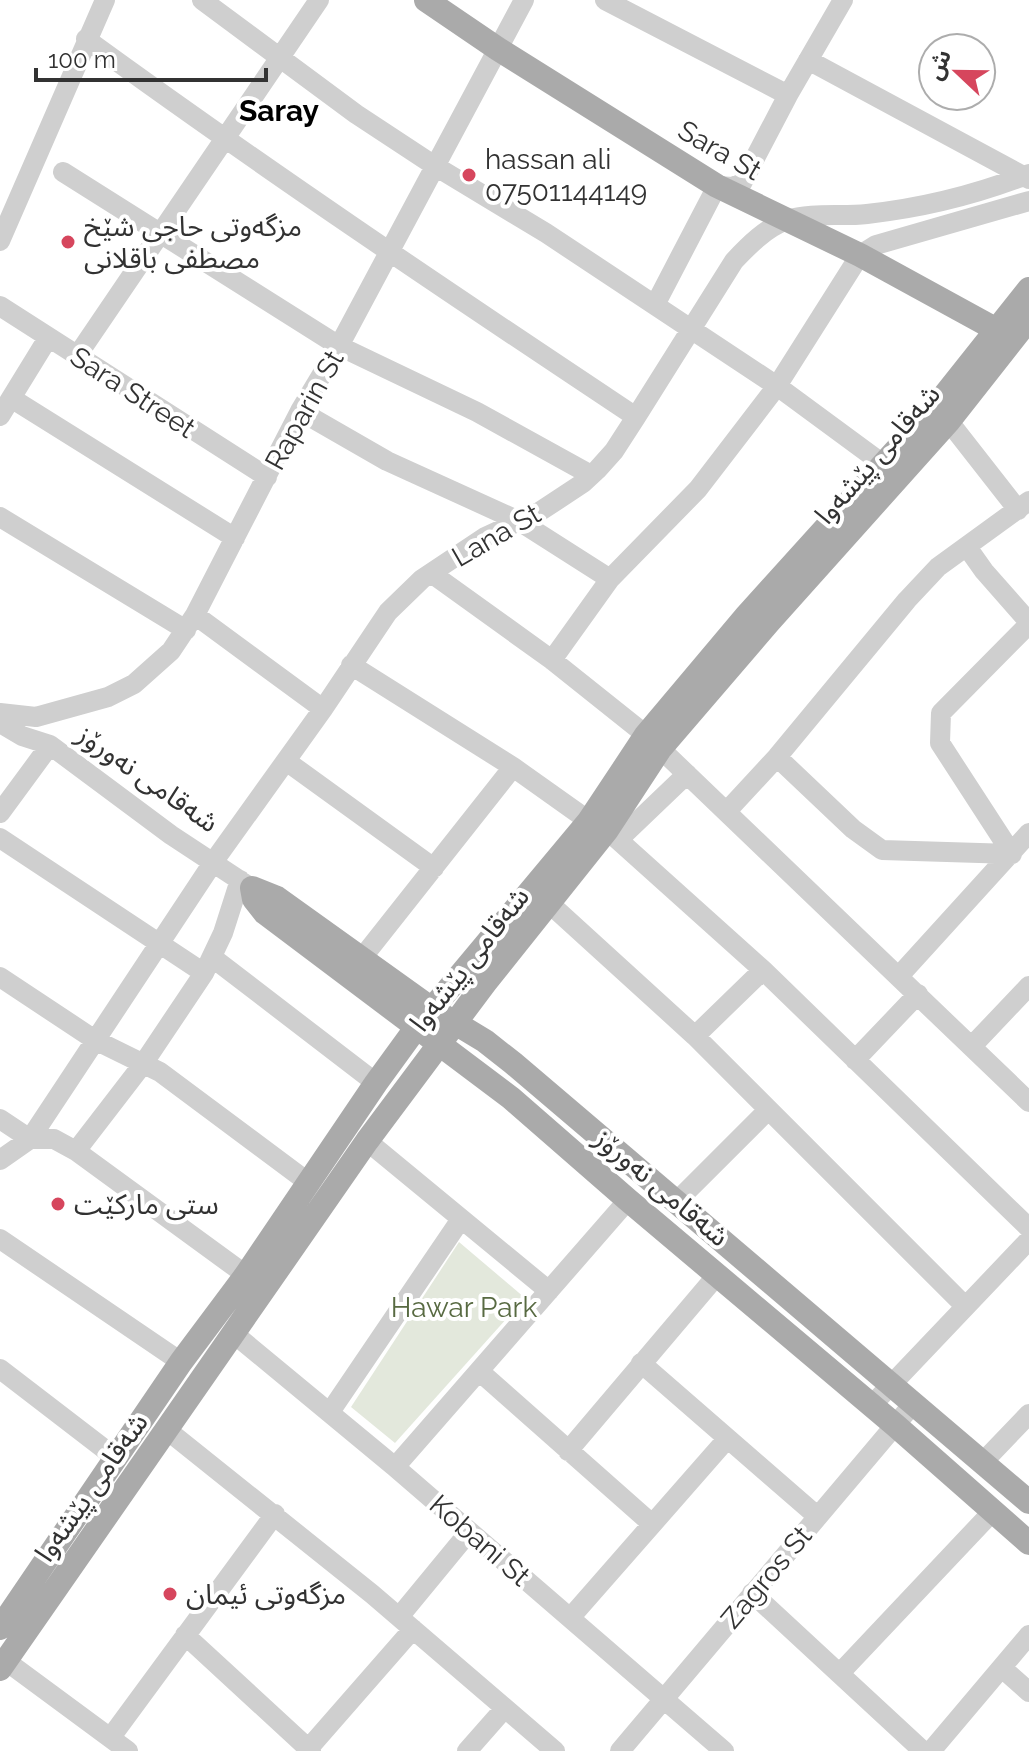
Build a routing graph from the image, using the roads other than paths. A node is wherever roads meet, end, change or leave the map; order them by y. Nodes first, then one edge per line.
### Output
1 (105, 0) edge
2 (202, 0) edge
3 (319, 0) edge
4 (426, 0) edge
5 (524, 0) edge
6 (605, 0) edge
7 (843, 0) edge
8 (86, 39) junction
9 (498, 49) junction
10 (279, 58) junction
11 (808, 60) junction
12 (788, 95) junction
13 (225, 139) junction
14 (435, 166) junction
15 (63, 172) dead end
16 (1027, 177) edge
17 (717, 186) junction
18 (1029, 201) edge
19 (787, 221) junction
20 (161, 233) junction
21 (0, 241) edge
22 (388, 252) junction
23 (860, 255) junction
24 (1029, 289) edge
25 (655, 305) junction
26 (0, 306) edge
27 (1029, 319) edge
28 (691, 329) junction
29 (997, 330) junction
30 (48, 338) junction
31 (339, 346) junction
32 (77, 356) junction
33 (777, 386) junction
34 (5, 407) edge
35 (300, 411) junction
36 (942, 414) junction
37 (636, 417) junction
38 (883, 464) junction
39 (591, 475) junction
40 (267, 477) junction
41 (1023, 506) edge
42 (0, 517) edge
43 (519, 521) junction
44 (235, 538) junction
45 (967, 547) junction
46 (431, 573) junction
47 (610, 579) junction
48 (191, 623) junction
49 (1029, 623) edge
50 (552, 660) junction
51 (351, 665) junction
52 (0, 698) edge
53 (323, 709) junction
54 (0, 713) edge
55 (36, 717) junction
56 (0, 723) edge
57 (653, 742) junction
58 (50, 745) junction
59 (777, 757) junction
60 (286, 761) junction
61 (513, 767) junction
62 (687, 774) junction
63 (727, 811) junction
64 (0, 813) edge
65 (604, 830) junction
66 (1029, 833) edge
67 (0, 838) edge
68 (1012, 854) junction
69 (214, 861) junction
70 (434, 868) junction
71 (246, 884) junction
72 (550, 904) junction
73 (158, 944) junction
74 (362, 958) junction
75 (208, 965) junction
76 (763, 970) junction
77 (899, 976) junction
78 (0, 977) edge
79 (1029, 986) edge
80 (918, 994) junction
81 (424, 1018) junction
82 (456, 1023) junction
83 (695, 1036) junction
84 (95, 1040) junction
85 (441, 1043) junction
86 (972, 1046) junction
87 (855, 1060) junction
88 (143, 1064) junction
89 (376, 1083) junction
90 (1029, 1102) edge
91 (768, 1110) junction
92 (0, 1119) edge
93 (30, 1139) junction
94 (367, 1141) junction
95 (76, 1151) junction
96 (0, 1160) edge
97 (309, 1183) junction
98 (628, 1200) junction
99 (677, 1201) junction
100 (461, 1219) junction
101 (1029, 1228) edge
102 (0, 1239) edge
103 (1029, 1240) edge
104 (718, 1274) junction
105 (246, 1275) junction
106 (549, 1291) junction
107 (965, 1306) junction
108 (233, 1333) junction
109 (181, 1362) junction
110 (641, 1363) junction
111 (0, 1369) edge
112 (479, 1371) junction
113 (890, 1386) junction
114 (913, 1404) junction
115 (872, 1405) junction
116 (330, 1412) junction
117 (1029, 1414) edge
118 (895, 1425) junction
119 (167, 1430) junction
120 (727, 1439) junction
121 (568, 1451) junction
122 (116, 1458) junction
123 (983, 1462) junction
124 (395, 1467) junction
125 (1029, 1502) edge
126 (84, 1504) junction
127 (993, 1511) junction
128 (275, 1514) junction
129 (817, 1516) junction
130 (105, 1519) junction
131 (652, 1524) junction
132 (469, 1532) junction
133 (1029, 1543) edge
134 (752, 1593) junction
135 (570, 1618) junction
136 (406, 1623) junction
137 (0, 1628) edge
138 (185, 1635) junction
139 (1029, 1635) edge
140 (3, 1665) edge
141 (1002, 1668) junction
142 (840, 1673) junction
143 (1029, 1692) edge
144 (664, 1699) junction
145 (504, 1709) junction
146 (111, 1737) junction
147 (310, 1750) edge
148 (128, 1751) edge
149 (467, 1751) edge
150 (555, 1751) edge
151 (620, 1751) edge
152 (724, 1751) edge
153 (923, 1751) edge
154 (931, 1751) edge

1 - 8 street
2 - 10 street
3 - 10 street
4 - 9 main road, Sara St
5 - 9 street, Raparin St
6 - 12 street
7 - 11 street
8 - 13 street
8 - 21 street
9 - 14 street, Raparin St
9 - 17 main road, Sara St
10 - 13 street
10 - 14 street
11 - 12 street
11 - 16 street
12 - 17 street
13 - 20 street
13 - 22 street
14 - 22 street, Raparin St
14 - 25 street
15 - 20 street
16 - 19 street
17 - 19 main road, Sara St
17 - 25 street
18 - 23 street
19 - 23 main road, Sara St
19 - 28 street, Lana St
20 - 31 street
20 - 32 street
22 - 31 street, Raparin St
22 - 37 street
23 - 29 main road, Sara St
23 - 33 street
24 - 29 main road, شەقامی پێشەوا
25 - 28 street
26 - 30 street, Sara Street
27 - 36 main road, شەقامی پێشەوا
28 - 33 street
28 - 37 street, Lana St
29 - 36 main road, شەقامی پێشەوا
30 - 32 street, Sara Street
30 - 34 street
31 - 35 street, Raparin St
31 - 39 street
32 - 40 street, Sara Street
33 - 38 street
33 - 47 street
34 - 44 street
35 - 40 street, Raparin St
35 - 43 street
36 - 38 main road, شەقامی پێشەوا
36 - 41 street
36 - 57 main road, شەقامی پێشەوا
37 - 39 street, Lana St
38 - 57 main road, شەقامی پێشەوا
39 - 43 street, Lana St
40 - 44 street, Raparin St
41 - 45 street
42 - 48 street
43 - 46 street, Lana St
43 - 47 street
44 - 48 street, Raparin St
45 - 49 street
45 - 59 street
46 - 50 street
46 - 51 street, Lana St
47 - 50 street
48 - 53 street
48 - 55 street, Raparin St
49 - 68 street
50 - 57 street
51 - 53 street, Lana St
51 - 61 street
52 - 55 street
53 - 60 street, Lana St
54 - 55 street, Raparin St
55 - 58 street, شەقامی نەورۆز
56 - 58 street, شەقامی نەورۆز
57 - 62 street
57 - 65 main road, شەقامی پێشەوا
58 - 64 street
58 - 69 street, شەقامی نەورۆز
59 - 63 street
59 - 68 street
60 - 69 street, Lana St
60 - 70 street
61 - 65 street
61 - 70 street
62 - 63 street
62 - 65 street
63 - 77 street
65 - 72 main road, شەقامی پێشەوا
65 - 76 street
65 - 81 main road, شەقامی پێشەوا
66 - 68 street
67 - 73 street
68 - 77 street
69 - 71 street, شەقامی نەورۆز
69 - 73 street, Lana St
70 - 74 street
71 - 74 main road, شەقامی نەورۆز
71 - 75 street
71 - 81 main road, شەقامی نەورۆز
72 - 82 main road, شەقامی پێشەوا
72 - 83 street
73 - 75 street
73 - 84 street, Lana St
74 - 81 main road, شەقامی نەورۆز
75 - 88 street
75 - 89 street
76 - 83 street
76 - 87 street
77 - 80 street
78 - 84 street
79 - 86 street
80 - 86 street
80 - 87 street
81 - 82 main road, شەقامی نەورۆز
81 - 85 main road, شەقامی نەورۆز
81 - 89 main road, شەقامی پێشەوا
82 - 85 main road, شەقامی پێشەوا
82 - 99 main road, شەقامی نەورۆز
83 - 91 street
84 - 88 street
84 - 93 street, Lana St
85 - 94 main road, شەقامی پێشەوا
85 - 98 main road, شەقامی نەورۆز
86 - 90 street
87 - 101 street
88 - 95 street
88 - 97 street
89 - 97 main road, شەقامی پێشەوا
91 - 99 street
91 - 107 street
92 - 93 street
93 - 95 street
93 - 96 street
94 - 100 street
94 - 108 main road, شەقامی پێشەوا
95 - 105 street
97 - 105 main road, شەقامی پێشەوا
98 - 104 main road, شەقامی نەورۆز
98 - 106 street
99 - 113 main road, شەقامی نەورۆز
100 - 106 street
100 - 116 street
102 - 109 street
103 - 107 street
104 - 110 street
104 - 115 main road, شەقامی نەورۆز
105 - 109 main road, شەقامی پێشەوا
106 - 112 street
107 - 113 street
108 - 116 street, Kobani St
108 - 119 main road, شەقامی پێشەوا
109 - 122 main road, شەقامی پێشەوا
110 - 120 street
110 - 121 street
111 - 122 street
112 - 121 street
112 - 124 street
113 - 114 main road, شەقامی نەورۆز
113 - 115 street
114 - 118 street, Zagros St
114 - 123 main road, شەقامی نەورۆز
115 - 118 main road, شەقامی نەورۆز
116 - 124 street, Kobani St
117 - 123 street
118 - 127 main road, شەقامی نەورۆز
118 - 129 street, Zagros St
119 - 128 street
119 - 130 main road, شەقامی پێشەوا
120 - 129 street
120 - 131 street
121 - 131 street
122 - 126 main road, شەقامی پێشەوا
123 - 125 main road, شەقامی نەورۆز
124 - 132 street, Kobani St
126 - 130 main road
126 - 137 main road, شەقامی پێشەوا
127 - 133 main road, شەقامی نەورۆز
127 - 142 street
128 - 136 street
128 - 138 street
129 - 134 street, Zagros St
130 - 140 main road, شەقامی پێشەوا
131 - 135 street
132 - 135 street, Kobani St
132 - 136 street
134 - 142 street
134 - 144 street, Zagros St
135 - 144 street, Kobani St
136 - 145 street
136 - 147 street
138 - 146 street
138 - 147 street
139 - 141 street
140 - 146 street
141 - 143 street
141 - 154 street
142 - 153 street
144 - 151 street, Zagros St
144 - 152 street, Kobani St
145 - 149 street
145 - 150 street
146 - 148 street

